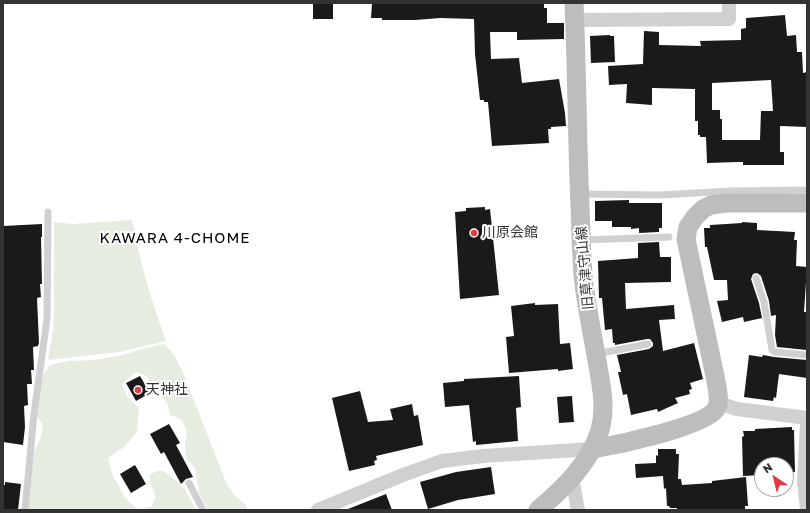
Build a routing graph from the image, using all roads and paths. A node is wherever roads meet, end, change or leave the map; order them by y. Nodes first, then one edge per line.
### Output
1 (729, 3) edge
2 (574, 12) edge
3 (807, 190) edge
4 (580, 194) junction
5 (807, 203) edge
6 (48, 212) dead end
7 (669, 237) dead end
8 (581, 240) junction
9 (756, 278) dead end
10 (648, 344) dead end
11 (596, 354) junction
12 (807, 355) edge
13 (718, 403) junction
14 (807, 418) edge
15 (807, 422) edge
16 (593, 449) junction
17 (572, 478) junction
18 (189, 483) dead end
19 (807, 509) edge
20 (25, 510) edge
21 (203, 510) edge
22 (318, 510) edge
23 (538, 510) edge
24 (578, 510) edge

1 - 2 street
2 - 4 street, 旧草津守山線
3 - 4 lane
4 - 8 street, 旧草津守山線
5 - 13 street
6 - 20 lane
7 - 8 lane
8 - 11 street, 旧草津守山線
9 - 12 lane
10 - 11 lane
11 - 16 street, 旧草津守山線
13 - 14 street
13 - 16 street
15 - 19 street
16 - 17 street, 旧草津守山線
16 - 22 street
17 - 23 street, 旧草津守山線
17 - 24 street
18 - 21 lane

